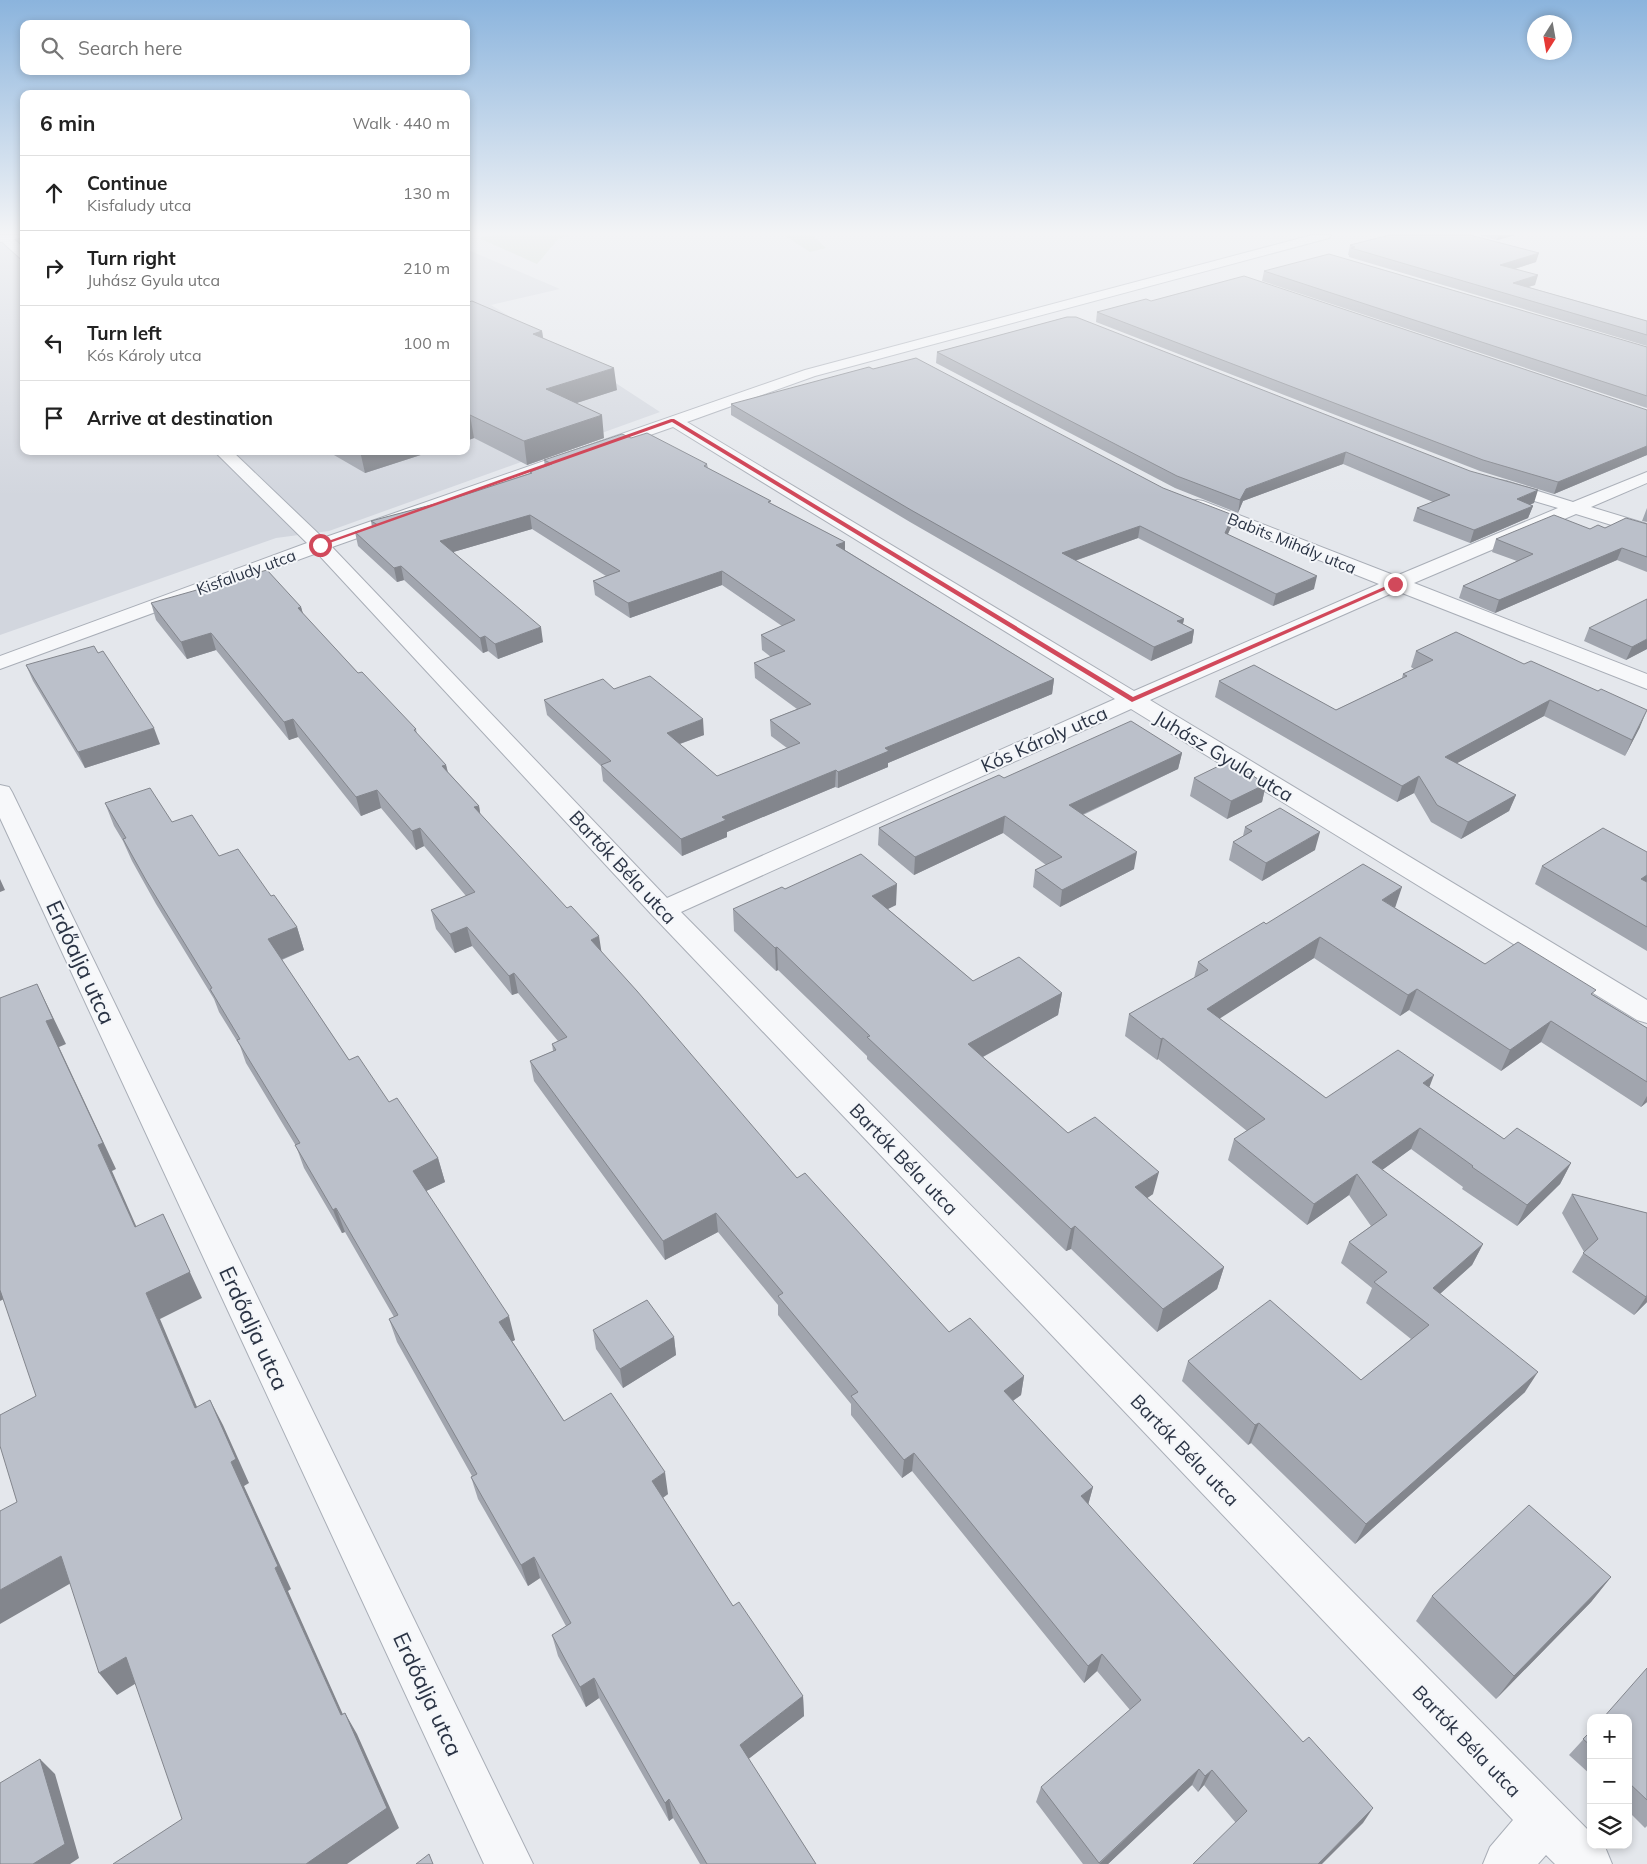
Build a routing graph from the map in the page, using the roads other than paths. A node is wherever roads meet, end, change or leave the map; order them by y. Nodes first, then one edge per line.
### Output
1 (1000, 322) edge
2 (896, 349) junction
3 (922, 363) edge
4 (673, 420) junction
5 (226, 455) edge
6 (1647, 478) edge
7 (1482, 479) edge
8 (1177, 498) edge
9 (1574, 508) junction
10 (1647, 530) edge
11 (320, 545) junction
12 (1395, 584) junction
13 (0, 663) edge
14 (1647, 682) edge
15 (1132, 700) junction
16 (0, 792) edge
17 (663, 910) junction
18 (1647, 1013) edge
19 (1544, 1820) junction
20 (508, 1864) edge
21 (1507, 1864) edge
22 (1588, 1864) edge

1 - 2 street, Kisfaludy utca
2 - 3 street
2 - 4 street, Kisfaludy utca
4 - 11 street, Kisfaludy utca
4 - 15 street, Juhász Gyula utca
5 - 11 street, Bartók Béla utca
6 - 9 street, Kós Károly utca
7 - 9 street
8 - 12 street, Babits Mihály utca
9 - 10 street
9 - 12 street, Kós Károly utca
11 - 13 street, Kisfaludy utca
11 - 17 street, Bartók Béla utca
12 - 14 street, Babits Mihály utca
12 - 15 street, Kós Károly utca
15 - 17 street, Kós Károly utca
15 - 18 street, Juhász Gyula utca
16 - 20 street, Erdőalja utca
17 - 19 street, Bartók Béla utca
19 - 21 street
19 - 22 street, Bartók Béla utca

